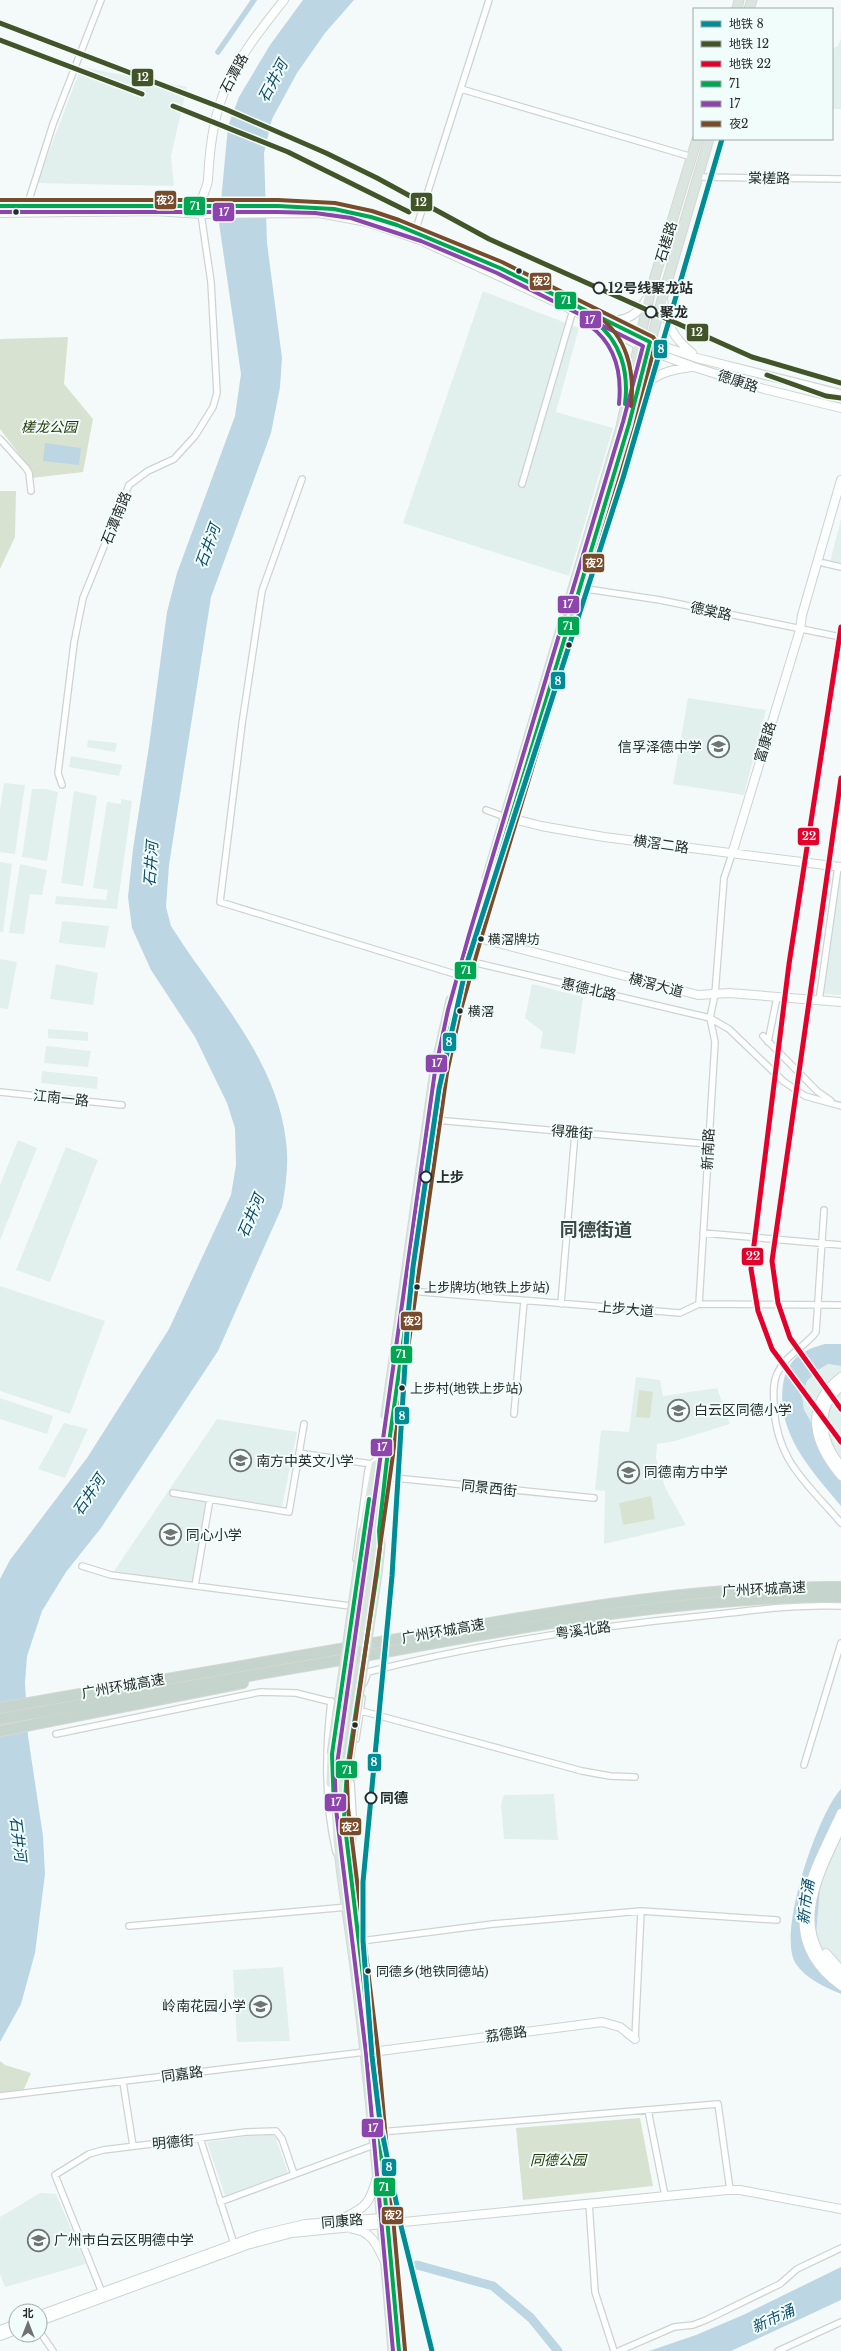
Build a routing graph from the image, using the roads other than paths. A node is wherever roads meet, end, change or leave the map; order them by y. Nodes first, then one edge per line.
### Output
1 (101, 0) edge
2 (284, 0) edge
3 (489, 0) edge
4 (461, 89) junction
5 (697, 140) edge
6 (709, 140) edge
7 (692, 157) junction
8 (698, 177) junction
9 (841, 179) edge
10 (200, 205) junction
11 (0, 206) edge
12 (27, 206) junction
13 (276, 210) junction
14 (0, 213) edge
15 (201, 214) junction
16 (416, 232) junction
17 (650, 293) junction
18 (663, 296) junction
19 (573, 310) junction
20 (605, 324) junction
21 (639, 342) junction
22 (649, 346) junction
23 (698, 358) junction
24 (694, 367) junction
25 (628, 390) junction
26 (637, 393) junction
27 (841, 394) edge
28 (841, 408) edge
29 (0, 439) edge
30 (302, 479) dead end
31 (841, 480) edge
32 (522, 484) dead end
33 (31, 491) dead end
34 (841, 498) edge
35 (822, 563) junction
36 (841, 567) edge
37 (580, 588) junction
38 (800, 630) junction
39 (841, 637) edge
40 (62, 784) dead end
41 (486, 810) dead end
42 (508, 818) junction
43 (732, 854) junction
44 (839, 867) edge
45 (476, 937) junction
46 (468, 961) junction
47 (458, 975) junction
48 (715, 994) junction
49 (777, 997) junction
50 (819, 1001) junction
51 (841, 1002) edge
52 (710, 1018) junction
53 (763, 1036) dead end
54 (768, 1042) junction
55 (0, 1092) edge
56 (122, 1105) dead end
57 (841, 1106) edge
58 (435, 1120) junction
59 (575, 1132) junction
60 (708, 1144) junction
61 (824, 1210) dead end
62 (704, 1233) junction
63 (822, 1243) junction
64 (841, 1245) edge
65 (410, 1291) junction
66 (524, 1301) junction
67 (561, 1304) junction
68 (699, 1304) junction
69 (817, 1304) junction
70 (841, 1305) edge
71 (841, 1378) edge
72 (841, 1386) edge
73 (514, 1414) dead end
74 (304, 1424) dead end
75 (299, 1453) junction
76 (381, 1456) junction
77 (370, 1464) junction
78 (841, 1466) edge
79 (841, 1476) edge
80 (385, 1477) junction
81 (173, 1493) dead end
82 (594, 1498) dead end
83 (210, 1499) junction
84 (841, 1523) edge
85 (373, 1530) junction
86 (82, 1566) dead end
87 (195, 1586) junction
88 (841, 1587) edge
89 (841, 1597) edge
90 (350, 1606) junction
91 (841, 1606) edge
92 (841, 1643) edge
93 (331, 1701) junction
94 (104, 1705) junction
95 (0, 1708) edge
96 (361, 1711) junction
97 (0, 1719) edge
98 (0, 1730) edge
99 (56, 1734) dead end
100 (804, 1765) dead end
101 (635, 1777) dead end
102 (841, 1813) edge
103 (340, 1818) junction
104 (841, 1827) edge
105 (350, 1870) junction
106 (340, 1873) junction
107 (348, 1907) junction
108 (642, 1911) junction
109 (777, 1920) dead end
110 (810, 1922) junction
111 (129, 1926) dead end
112 (360, 1941) junction
113 (841, 1970) edge
114 (841, 1978) edge
115 (841, 1986) edge
116 (635, 2038) joint
117 (369, 2052) junction
118 (123, 2082) junction
119 (0, 2096) edge
120 (648, 2110) junction
121 (380, 2132) junction
122 (200, 2138) junction
123 (374, 2145) junction
124 (133, 2146) junction
125 (294, 2174) junction
126 (376, 2177) junction
127 (730, 2190) junction
128 (665, 2196) junction
129 (220, 2202) junction
130 (589, 2203) junction
131 (841, 2209) edge
132 (338, 2221) junction
133 (384, 2222) junction
134 (345, 2228) junction
135 (235, 2246) junction
136 (841, 2248) edge
137 (386, 2263) junction
138 (103, 2294) junction
139 (48, 2312) edge
140 (48, 2318) edge
141 (841, 2322) edge
142 (393, 2351) edge
143 (399, 2351) edge
144 (614, 2351) edge
145 (619, 2351) edge
146 (778, 2351) edge

1 - 12 street
2 - 10 main road, 石潭路
3 - 4 street
4 - 7 street
4 - 16 street
5 - 7 main road, 石槎路
6 - 8 main road, 石槎路
7 - 17 main road, 石槎路
8 - 9 street, 棠槎路
8 - 18 main road, 石槎路
10 - 12 main road
10 - 13 main road
10 - 15 main road
11 - 12 main road
13 - 15 main road
13 - 16 main road
13 - 19 main road
14 - 15 main road
15 - 40 street, 石潭南路
16 - 20 main road
17 - 20 main road
17 - 21 main road, 石槎路
18 - 22 main road, 石槎路
18 - 23 main road
19 - 20 main road
19 - 32 street
20 - 21 main road, 德康路
20 - 25 main road
21 - 22 main road, 德康路
21 - 25 main road, 石槎路
22 - 23 main road, 德康路
22 - 24 main road, 德康路
22 - 26 main road, 石槎路
23 - 27 main road, 德康路
24 - 26 main road
24 - 28 main road, 德康路
25 - 42 main road, 石槎路
26 - 37 main road, 石槎路
29 - 33 street
30 - 47 street
31 - 38 main road, 富康路
34 - 35 main road, 富康路
35 - 36 street
35 - 38 main road, 富康路
37 - 38 street, 德棠路
37 - 42 main road, 石槎路
38 - 39 street, 德棠路
38 - 43 main road, 富康路
41 - 42 street, 横滘二路
42 - 43 main road, 横滘二路
42 - 45 main road
42 - 47 main road
43 - 44 main road, 横滘二路
43 - 48 street, 新南路
44 - 50 street
45 - 46 main road
45 - 48 main road, 横滘大道
46 - 52 street, 惠德北路
46 - 58 main road
47 - 76 main road
48 - 49 main road, 横滘大道
48 - 52 street, 新南路
49 - 50 main road, 横滘大道
49 - 54 street
50 - 51 main road, 横滘大道
52 - 57 street, 惠德北路
52 - 60 street, 新南路
53 - 54 street
54 - 57 street
55 - 56 street, 江南一路
58 - 59 street, 得雅街
58 - 65 main road
59 - 60 street, 得雅街
59 - 67 street
60 - 62 street, 新南路
61 - 63 street
62 - 63 street
62 - 68 street, 新南路
63 - 64 street
63 - 69 street
65 - 66 street, 上步大道
65 - 80 main road
66 - 67 street, 上步大道
66 - 73 street
67 - 68 street, 上步大道
68 - 69 street, 上步大道
69 - 70 street, 上步大道
69 - 84 street
71 - 79 main road
72 - 78 main road
74 - 75 street
75 - 77 street
75 - 83 street
76 - 77 street
76 - 85 main road
77 - 90 street
80 - 82 street, 同景西街
80 - 85 main road
80 - 90 street
81 - 83 street
83 - 87 street
85 - 103 main road, bridge
86 - 87 street
87 - 90 street
88 - 95 highway, 广州环城高速
89 - 94 highway, 广州环城高速
91 - 96 street, 粤溪北路
92 - 100 street
93 - 96 street
93 - 99 street
93 - 106 street
94 - 97 highway, 广州环城高速
94 - 98 highway
96 - 101 street
96 - 105 street
102 - 115 main road
103 - 105 main road
103 - 106 main road
104 - 110 main road
105 - 112 main road
106 - 107 main road
107 - 111 street
107 - 117 main road
108 - 109 street
108 - 112 street
108 - 116 street
110 - 113 main road
110 - 114 main road
112 - 117 main road
116 - 117 main road, 荔德路
117 - 118 street, 同嘉路
117 - 121 main road
117 - 123 main road
118 - 119 street, 同嘉路
118 - 124 street
120 - 121 street
120 - 127 street
120 - 128 street
121 - 133 main road
122 - 124 street, 明德街
122 - 125 street
122 - 129 street, 明德街
123 - 125 street
123 - 126 main road
124 - 138 street, 明德街
125 - 129 street
126 - 132 main road
126 - 133 main road
127 - 128 main road
127 - 131 main road
128 - 130 main road
129 - 135 street, 明德街
130 - 133 main road
130 - 144 street
132 - 133 main road, 同康路
132 - 135 main road, 同康路
133 - 134 main road, 同康路
133 - 137 main road
133 - 143 main road
134 - 135 main road, 同康路
134 - 137 main road
135 - 138 main road, 同康路
136 - 145 street
137 - 142 main road
138 - 139 main road, 同康路
138 - 140 main road, 同康路
141 - 146 street

